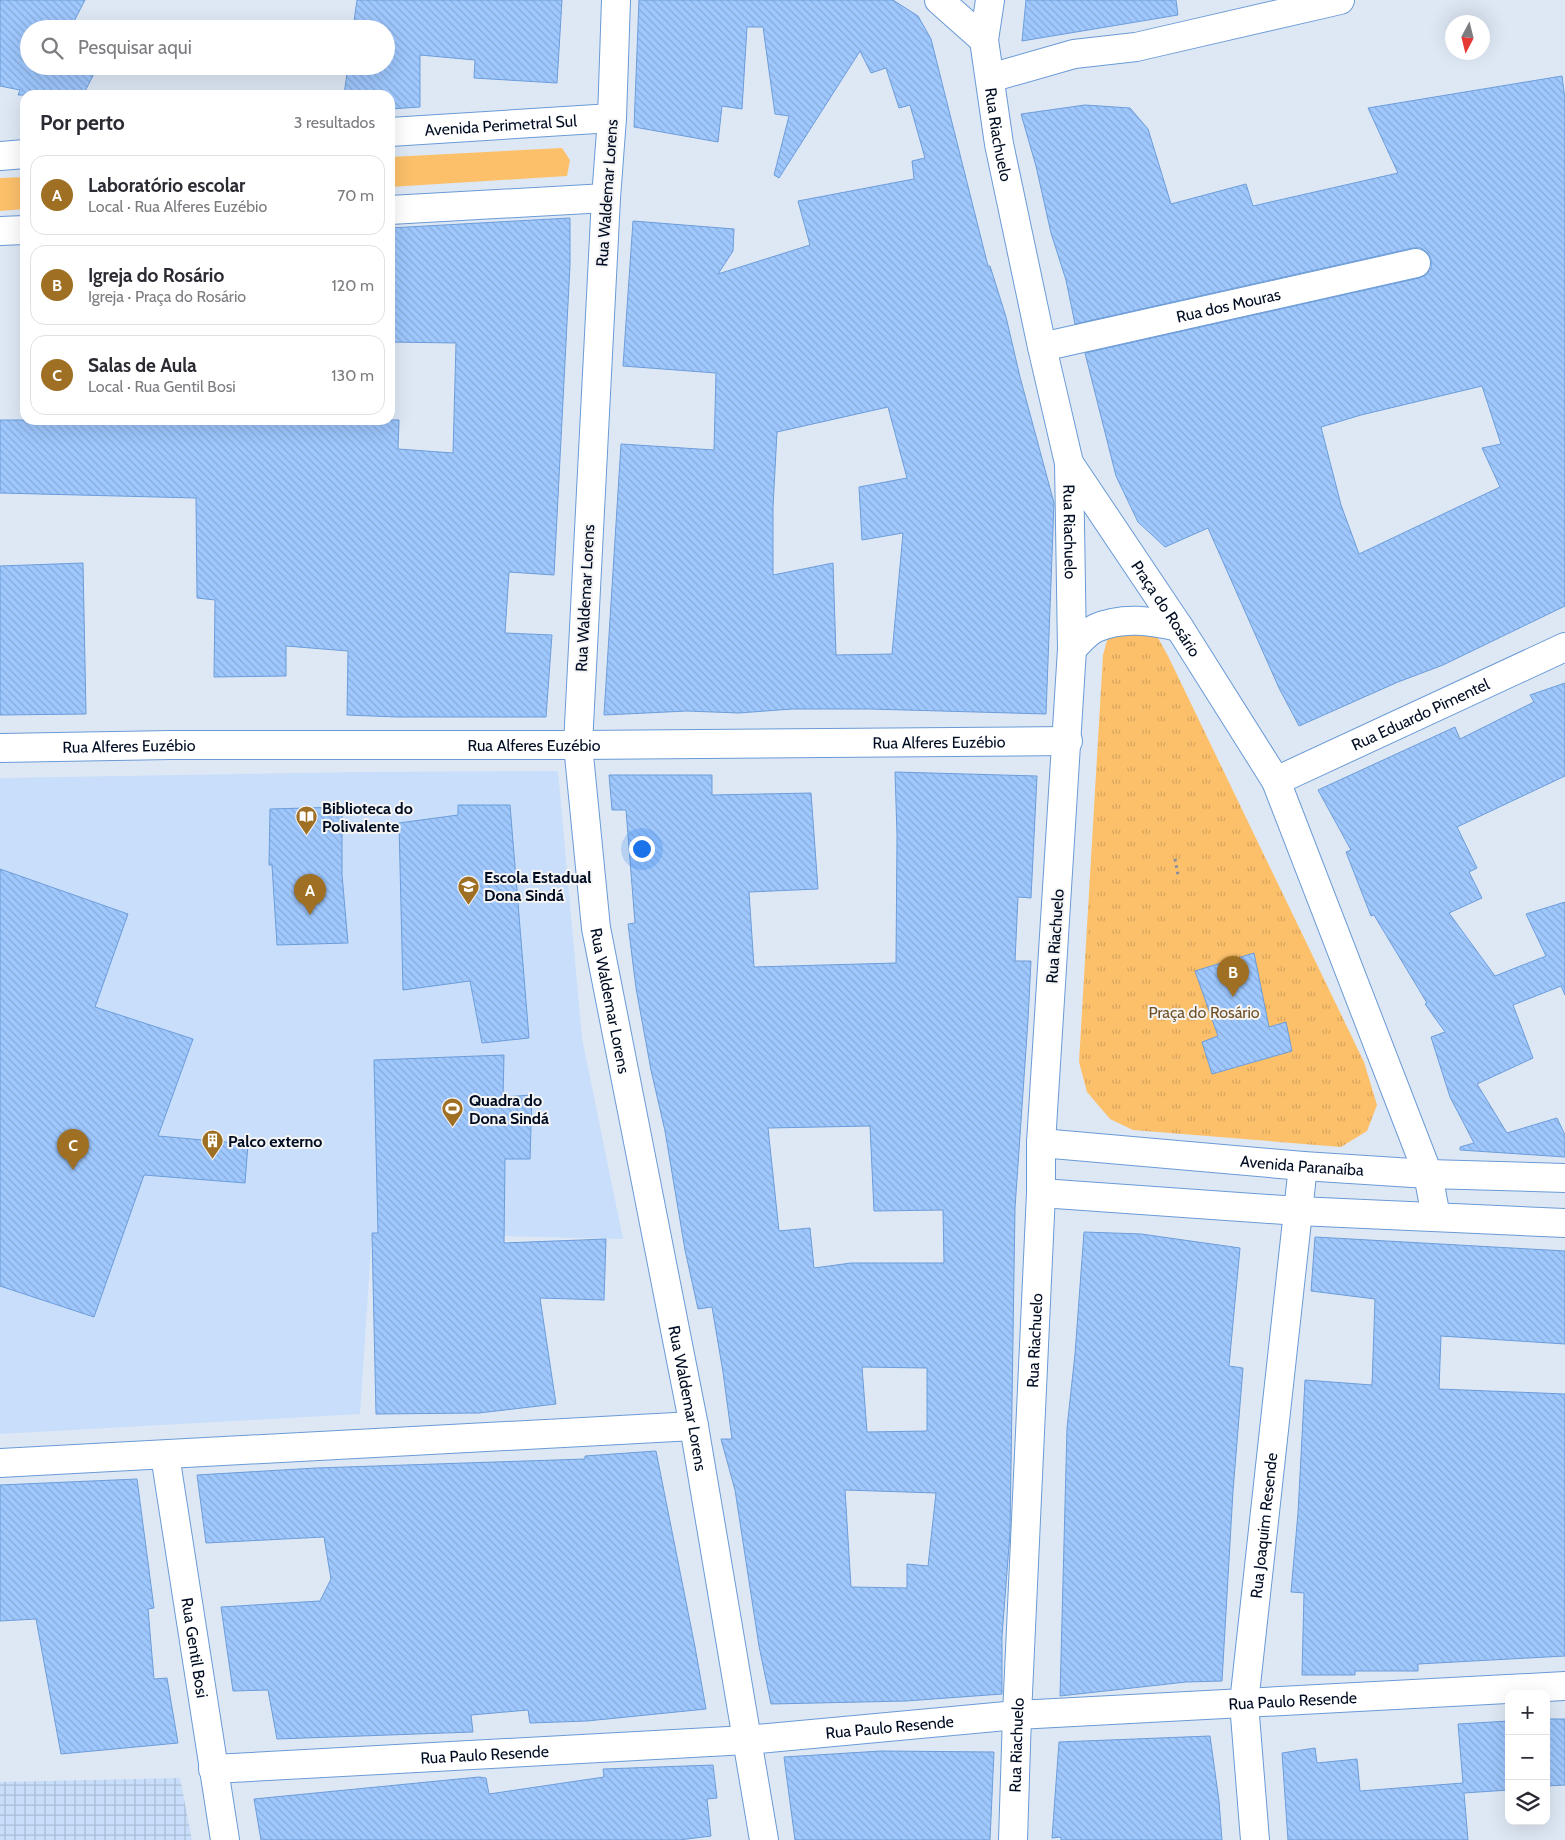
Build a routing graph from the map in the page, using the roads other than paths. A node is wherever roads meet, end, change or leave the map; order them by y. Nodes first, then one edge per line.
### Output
1 (616, 0) edge
2 (938, 0) edge
3 (990, 0) edge
4 (1340, 0) edge
5 (984, 40) junction
6 (990, 78) junction
7 (612, 118) junction
8 (395, 132) edge
9 (20, 154) edge
10 (0, 156) edge
11 (606, 198) junction
12 (395, 210) edge
13 (20, 230) edge
14 (0, 231) edge
15 (1416, 263) dead end
16 (1042, 347) junction
17 (1069, 463) junction
18 (1180, 627) junction
19 (1565, 647) edge
20 (1072, 648) junction
21 (1068, 741) junction
22 (578, 745) junction
23 (0, 748) edge
24 (1276, 781) junction
25 (1040, 1143) junction
26 (1303, 1166) junction
27 (1428, 1174) junction
28 (1565, 1178) edge
29 (1041, 1193) junction
30 (1298, 1211) junction
31 (1436, 1217) junction
32 (1565, 1223) edge
33 (694, 1426) junction
34 (165, 1454) junction
35 (0, 1463) edge
36 (1565, 1686) edge
37 (1244, 1703) junction
38 (1017, 1715) junction
39 (747, 1740) junction
40 (213, 1769) junction
41 (225, 1840) edge
42 (764, 1840) edge
43 (1013, 1840) edge
44 (1255, 1840) edge

1 - 7 street, Rua Waldemar Lorens
2 - 5 street
3 - 5 street, Rua Riachuelo
4 - 6 street
5 - 6 street, Rua Riachuelo
6 - 16 street, Rua Riachuelo
7 - 8 street, Avenida Perimetral Sul
7 - 11 street, Rua Waldemar Lorens
9 - 10 street
11 - 12 street
11 - 22 street, Rua Waldemar Lorens
13 - 14 street
15 - 16 street, Rua dos Mouras
16 - 17 street, Rua Riachuelo
17 - 18 street, Praça do Rosário
17 - 20 street, Rua Riachuelo
18 - 20 street
18 - 24 street, Praça do Rosário
19 - 24 street, Rua Eduardo Pimentel
20 - 21 street, Rua Riachuelo
21 - 22 street, Rua Alferes Euzébio
21 - 25 street, Rua Riachuelo
22 - 23 street, Rua Alferes Euzébio
22 - 33 street, Rua Waldemar Lorens
24 - 27 street, Praça do Rosário
25 - 26 street, Avenida Paranaíba
25 - 29 street, Rua Riachuelo
26 - 27 street, Avenida Paranaíba
26 - 30 street, Rua Joaquim Resende
27 - 28 street, Avenida Paranaíba
27 - 31 street, Praça do Rosário
29 - 30 street
29 - 38 street, Rua Riachuelo
30 - 31 street
30 - 37 street, Rua Joaquim Resende
31 - 32 street
33 - 34 street
33 - 39 street, Rua Waldemar Lorens
34 - 35 street
34 - 40 street, Rua Gentil Bosi
36 - 37 street, Rua Paulo Resende
37 - 38 street, Rua Paulo Resende
37 - 44 street, Rua Joaquim Resende
38 - 39 street, Rua Paulo Resende
38 - 43 street, Rua Riachuelo
39 - 40 street, Rua Paulo Resende
39 - 42 street, Rua Waldemar Lorens
40 - 41 street, Rua Gentil Bosi

